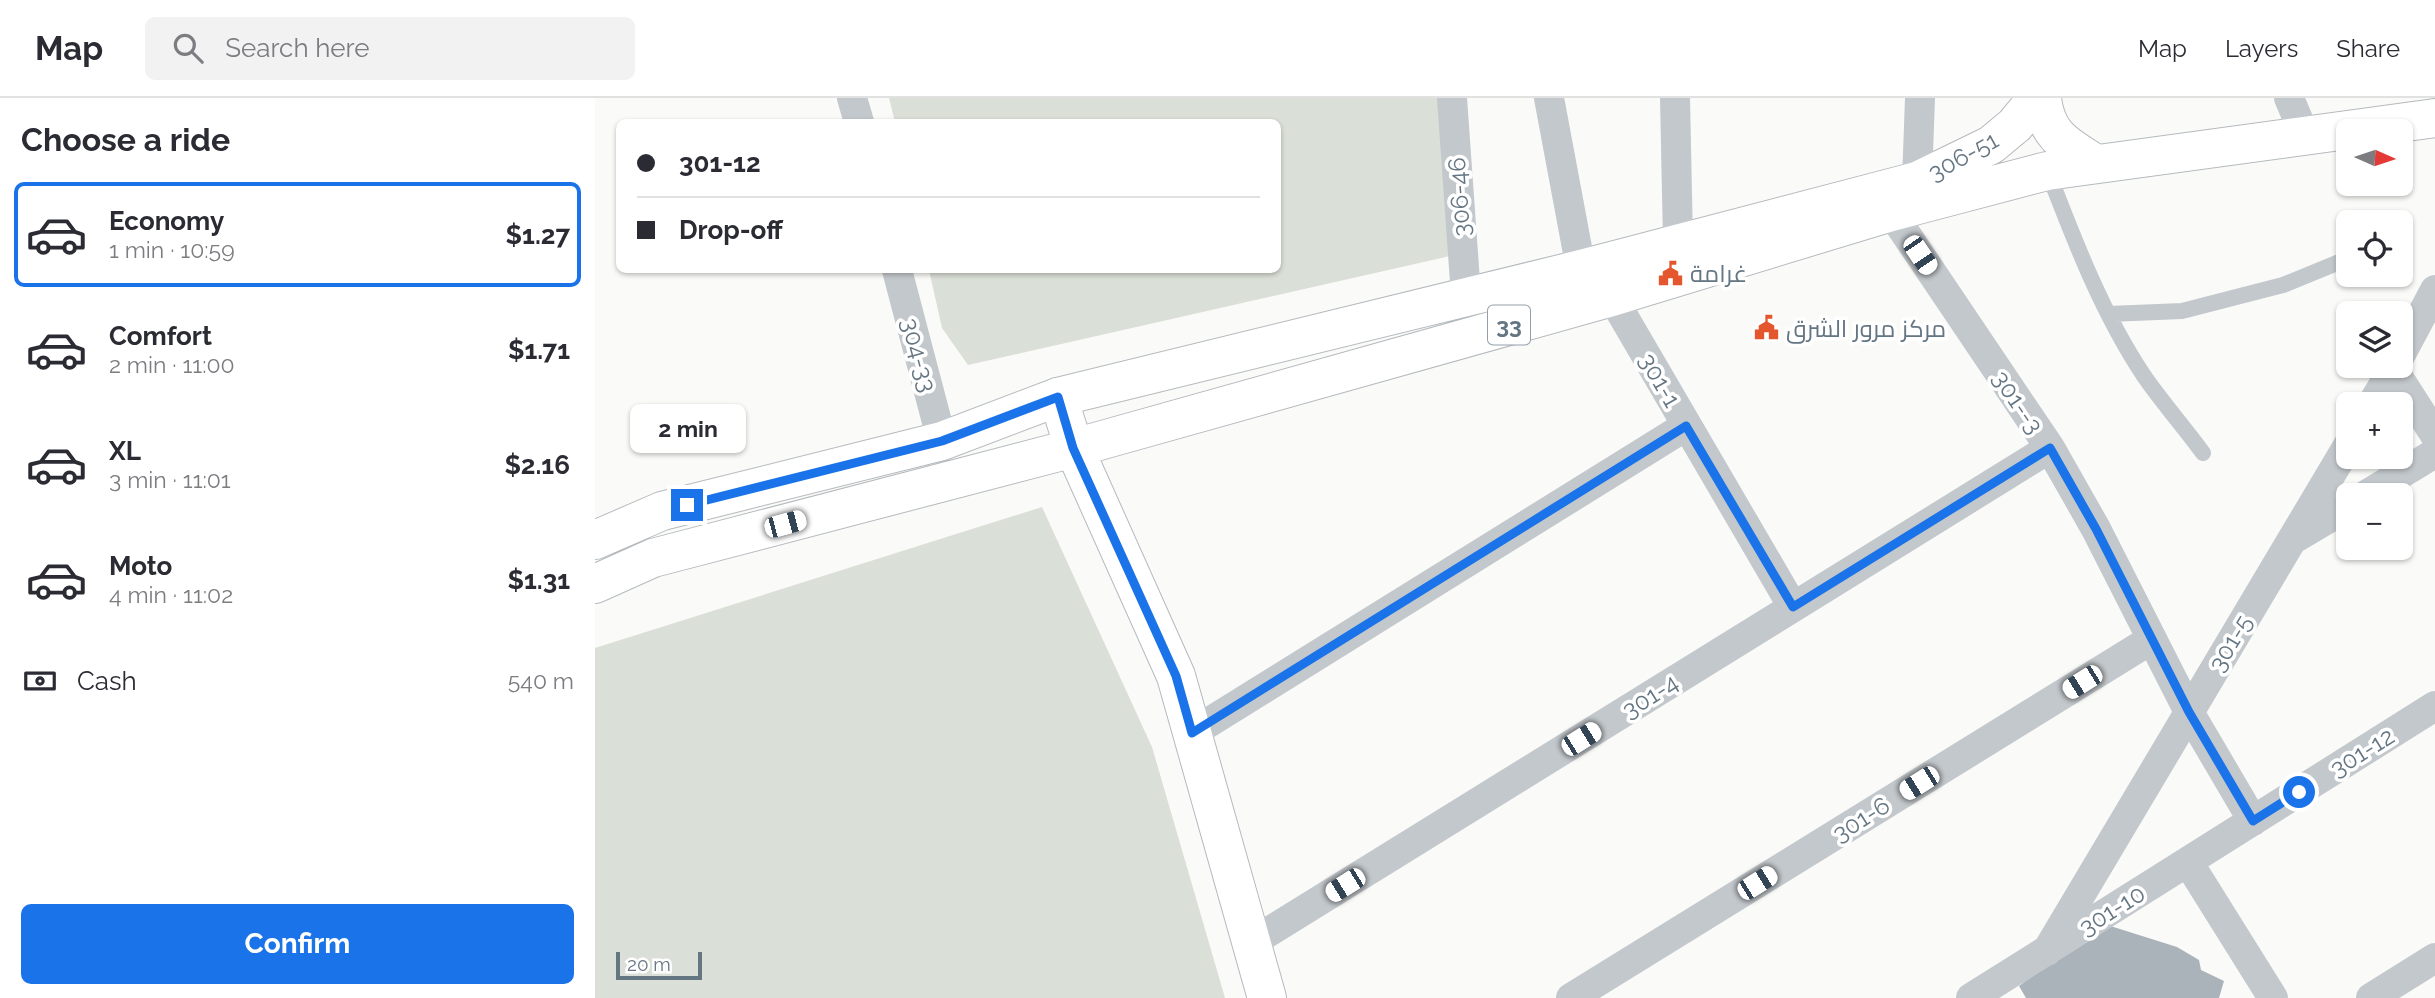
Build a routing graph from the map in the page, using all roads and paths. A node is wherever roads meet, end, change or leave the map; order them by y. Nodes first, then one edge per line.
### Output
1 (852, 98) edge
2 (1452, 98) edge
3 (1549, 98) edge
4 (1675, 98) edge
5 (1920, 98) edge
6 (2037, 98) edge
7 (2042, 98) edge
8 (2289, 98) edge
9 (2435, 118) edge
10 (858, 119) edge
11 (2305, 136) junction
12 (2096, 164) junction
13 (2047, 171) junction
14 (1917, 181) junction
15 (1891, 212) junction
16 (1764, 235) junction
17 (1678, 241) junction
18 (2336, 263) edge
19 (1581, 269) junction
20 (898, 273) edge
21 (2435, 290) edge
22 (1466, 296) junction
23 (1612, 296) junction
24 (2109, 314) junction
25 (2413, 331) edge
26 (2404, 378) edge
27 (1058, 397) junction
28 (1686, 426) junction
29 (2435, 436) edge
30 (942, 441) junction
31 (1073, 448) junction
32 (2050, 448) junction
33 (2203, 453) dead end
34 (2435, 453) edge
35 (2336, 466) edge
36 (2386, 483) edge
37 (2336, 514) edge
38 (595, 540) edge
39 (2291, 541) junction
40 (595, 584) edge
41 (1793, 607) junction
42 (2152, 639) junction
43 (2435, 706) edge
44 (2189, 712) junction
45 (1192, 733) junction
46 (2253, 821) junction
47 (2188, 862) junction
48 (1251, 943) junction
49 (2047, 951) junction
50 (2435, 958) edge
51 (1986, 994) edge
52 (1266, 998) edge
53 (1571, 998) edge
54 (2273, 998) edge
55 (2371, 998) edge

1 - 10 street
2 - 22 street, 306-46
3 - 19 street
4 - 17 street
5 - 14 street
6 - 14 main road, 306-51
7 - 12 main road
8 - 11 street
9 - 11 main road, 33
11 - 12 main road, 33
12 - 13 main road, 33
13 - 15 main road, 33
13 - 24 lane
14 - 16 main road, 33
15 - 16 main road, 33
15 - 32 street, 301--3
16 - 17 main road, 33
16 - 23 main road, 33
17 - 19 main road, 33
18 - 24 lane
19 - 22 main road, 33
20 - 30 street, 304-33
21 - 25 street
22 - 27 main road, 33
23 - 28 street, 301-1
23 - 31 main road, 33
24 - 33 lane
26 - 29 street
27 - 30 main road, 33
27 - 31 main road
28 - 41 street, 301-1
28 - 45 street
30 - 38 main road, 33
31 - 40 main road, 33
31 - 45 main road
32 - 41 street, 301-4
32 - 42 street, 301--3
34 - 36 street
35 - 39 street, 301-5
37 - 39 street
39 - 44 street, 301-5
41 - 48 street, 301-4
42 - 44 street, 301--3
42 - 53 street, 301-6
43 - 46 street, 301-12
44 - 46 street, 301--3
44 - 49 street, 301-5
45 - 48 main road
46 - 47 street, 301-10
47 - 49 street, 301-10
47 - 54 street
48 - 52 main road
49 - 51 street, 301-10
50 - 55 street

